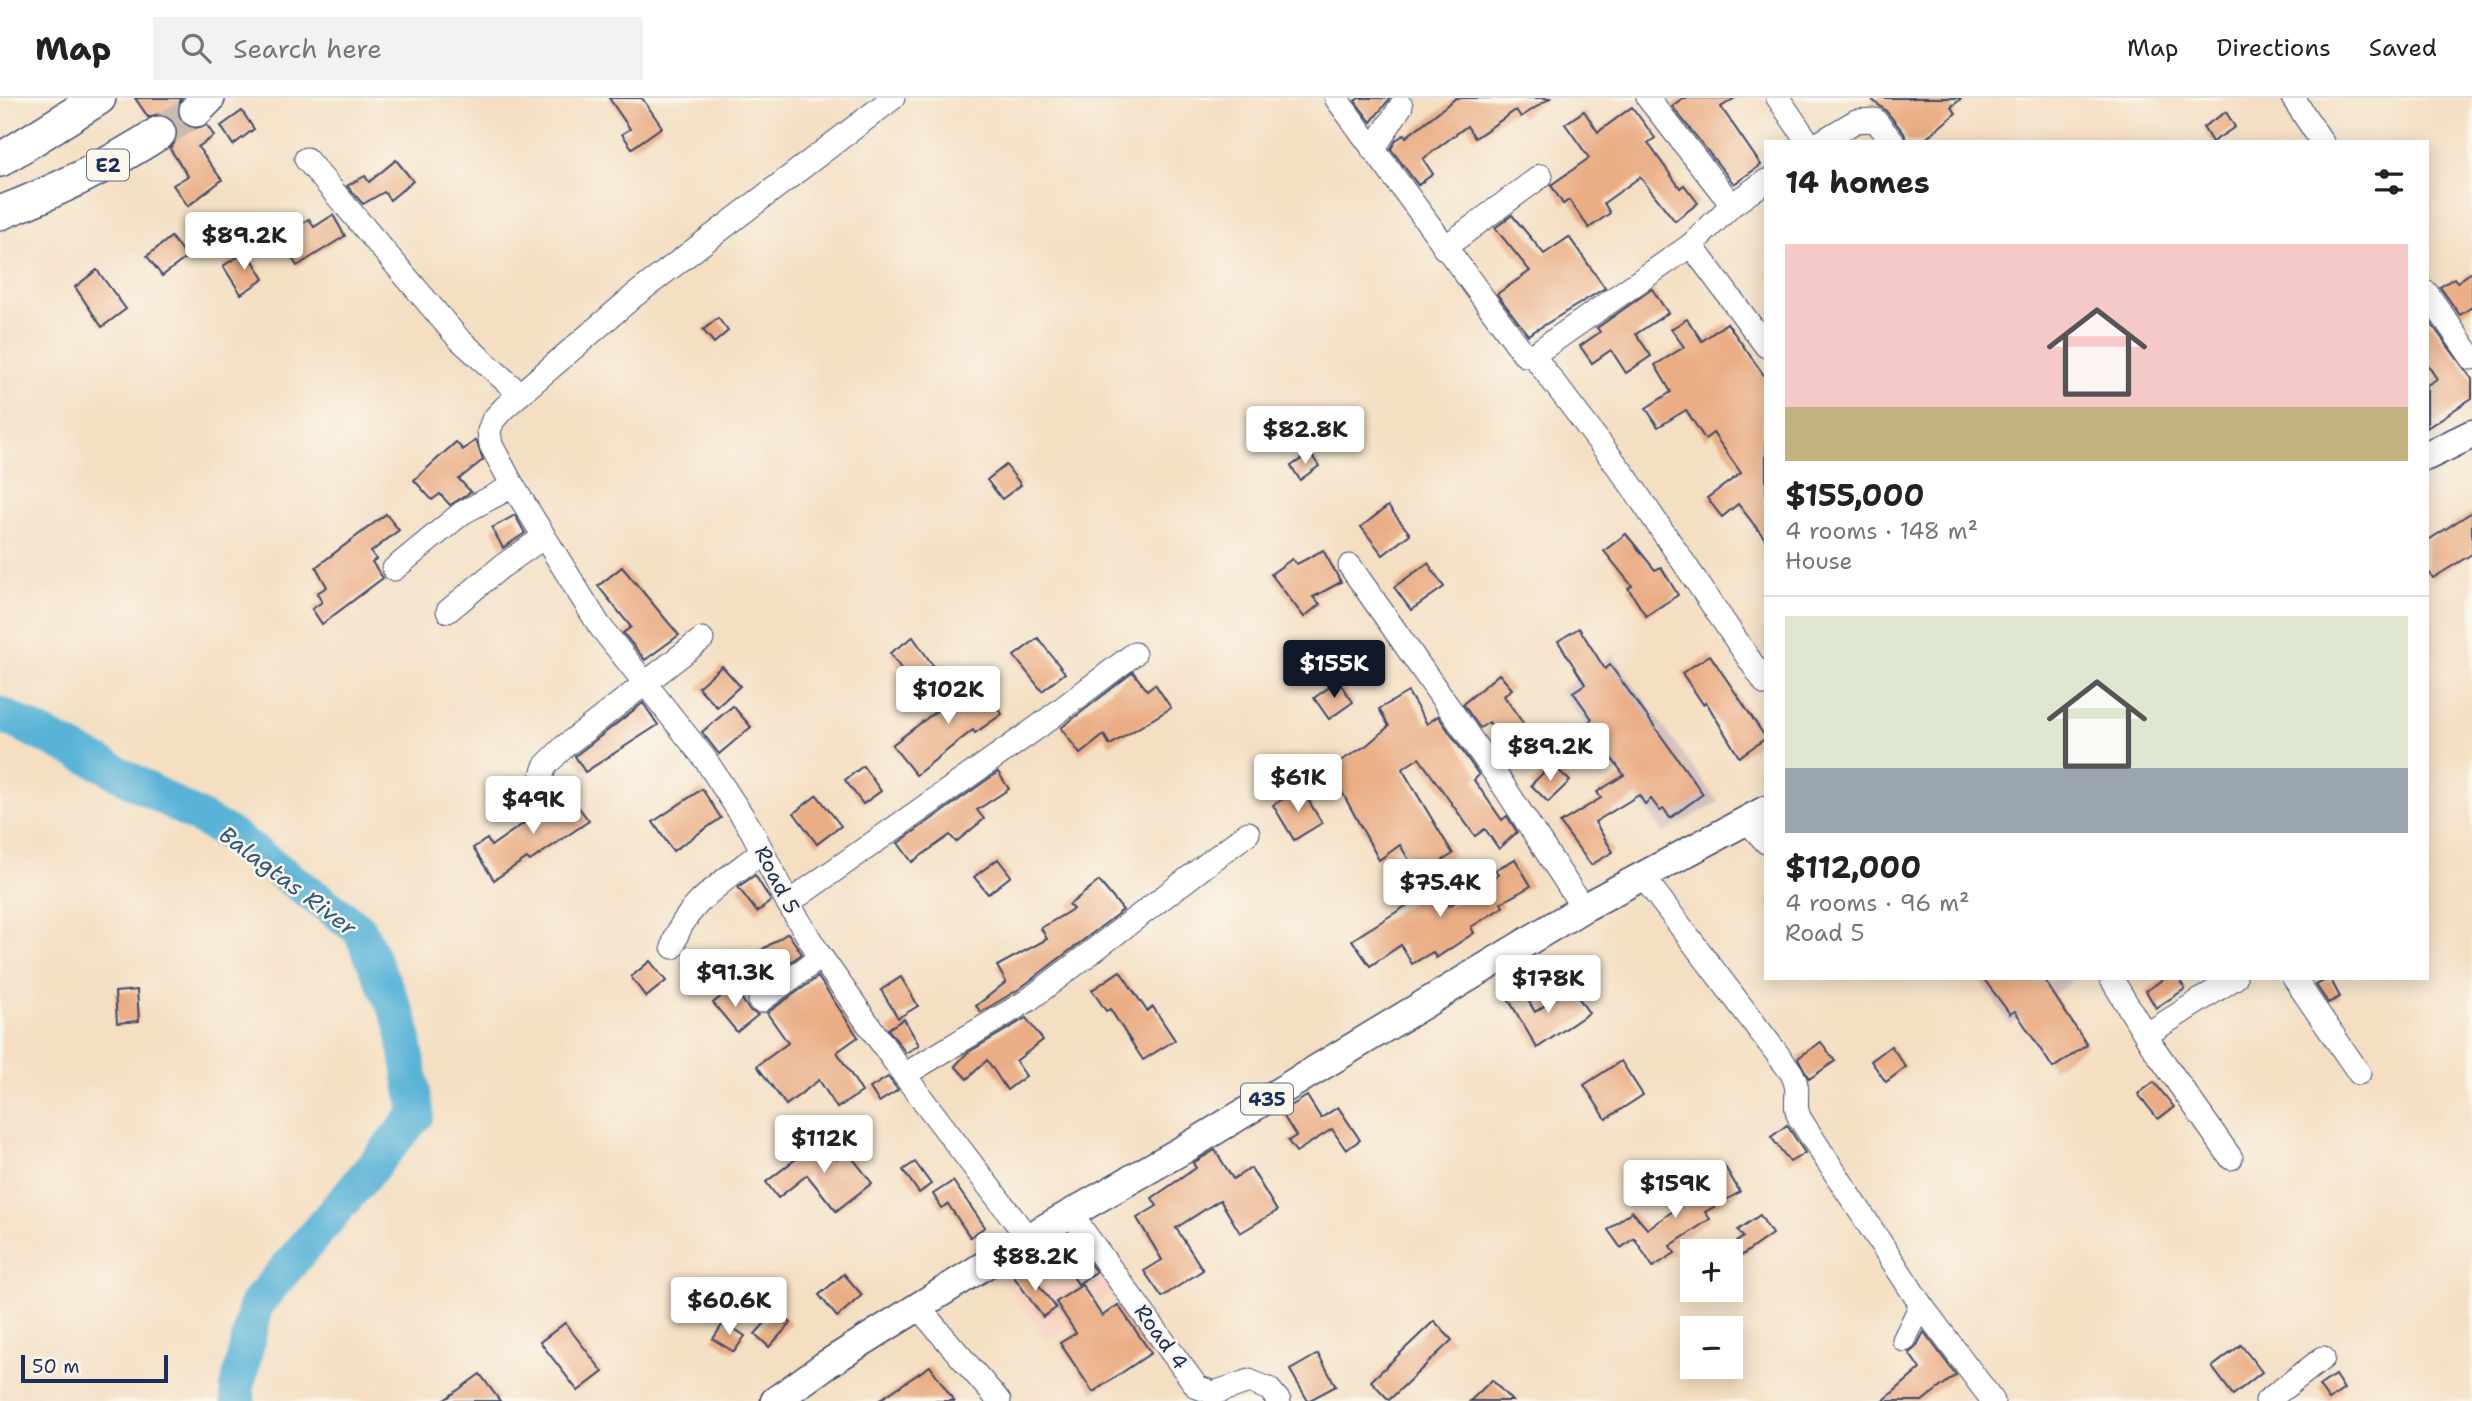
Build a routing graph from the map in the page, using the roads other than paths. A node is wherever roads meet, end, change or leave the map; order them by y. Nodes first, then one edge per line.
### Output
1 (99, 98) edge
2 (893, 98) edge
3 (1336, 98) edge
4 (1648, 98) edge
5 (1778, 98) edge
6 (2293, 98) edge
7 (1401, 106) dead end
8 (159, 133) tunnel mouth
9 (1807, 140) edge
10 (1824, 140) edge
11 (1891, 140) edge
12 (2321, 140) edge
13 (1373, 150) junction
14 (306, 159) dead end
15 (0, 160) edge
16 (1541, 176) dead end
17 (1764, 181) edge
18 (1732, 205) junction
19 (0, 213) edge
20 (1691, 245) junction
21 (1444, 248) junction
22 (2429, 296) edge
23 (1764, 343) edge
24 (1532, 354) junction
25 (2472, 358) edge
26 (520, 394) junction
27 (2472, 434) edge
28 (2429, 455) edge
29 (513, 486) junction
30 (544, 537) junction
31 (1350, 566) dead end
32 (394, 569) dead end
33 (448, 611) dead end
34 (702, 639) dead end
35 (1134, 654) dead end
36 (1764, 681) edge
37 (645, 682) junction
38 (534, 799) dead end
39 (1756, 815) edge
40 (1248, 833) dead end
41 (1764, 837) edge
42 (762, 851) junction
43 (1644, 878) junction
44 (788, 904) junction
45 (1583, 908) junction
46 (673, 947) dead end
47 (821, 957) junction
48 (2112, 980) edge
49 (2232, 980) edge
50 (2295, 980) edge
51 (760, 1001) dead end
52 (2146, 1035) junction
53 (2359, 1073) dead end
54 (904, 1075) junction
55 (2231, 1158) dead end
56 (1070, 1213) junction
57 (1028, 1238) junction
58 (1921, 1305) junction
59 (917, 1306) junction
60 (1904, 1340) dead end
61 (2323, 1357) dead end
62 (1199, 1394) edge
63 (775, 1401) edge
64 (999, 1401) edge
65 (1279, 1401) edge
66 (1993, 1401) edge
67 (2267, 1401) edge

1 - 15 highway
2 - 26 street
3 - 13 street
4 - 18 street
5 - 9 street
6 - 12 street
7 - 13 street
8 - 19 highway, E2
10 - 11 street
13 - 21 street
14 - 26 street
16 - 21 street
17 - 18 street
18 - 20 street
20 - 23 street
20 - 24 street
21 - 24 street
22 - 25 street
24 - 36 street
26 - 29 street, Road 5
27 - 28 main road
29 - 30 street, Road 5
29 - 32 street
30 - 33 street
30 - 37 street, Road 5
31 - 45 street
34 - 37 street
35 - 44 street
37 - 38 street
37 - 42 street, Road 5
39 - 41 street
39 - 43 main road, 435
40 - 54 street
42 - 44 street, Road 5
42 - 46 street
43 - 45 main road, 435
43 - 58 street
44 - 47 street, Road 5
45 - 56 main road, 435
47 - 51 street
47 - 54 street, Road 5
48 - 52 street
49 - 52 street
50 - 53 street
52 - 55 street
54 - 57 street, Road 5
56 - 57 main road, 435
56 - 62 street, Road 4
57 - 59 main road, 435
58 - 60 street
58 - 66 street
59 - 63 main road, 435
59 - 64 street
61 - 67 street
62 - 65 street, Road 4

